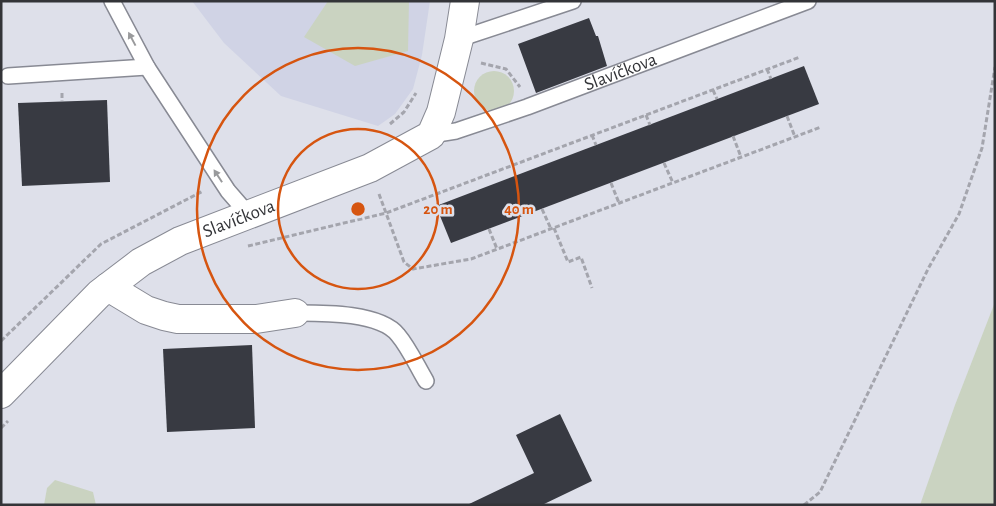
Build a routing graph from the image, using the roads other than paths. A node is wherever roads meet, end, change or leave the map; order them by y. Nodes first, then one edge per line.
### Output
1 (112, 1) edge
2 (465, 1) edge
3 (573, 1) edge
4 (808, 1) edge
5 (456, 50) junction
6 (147, 67) junction
7 (8, 76) dead end
8 (430, 135) junction
9 (248, 214) junction
10 (108, 287) junction
11 (295, 313) joint
12 (426, 381) dead end
13 (1, 394) edge

6 -> 1 lane
2 - 5 street
3 - 5 lane
4 - 8 lane, Slavíčkova
5 - 8 street
6 - 7 lane
9 -> 6 lane
8 - 9 street, Slavíčkova
9 - 10 street, Slavíčkova
10 - 11 street
10 - 13 street, Slavíčkova
11 - 12 lane

